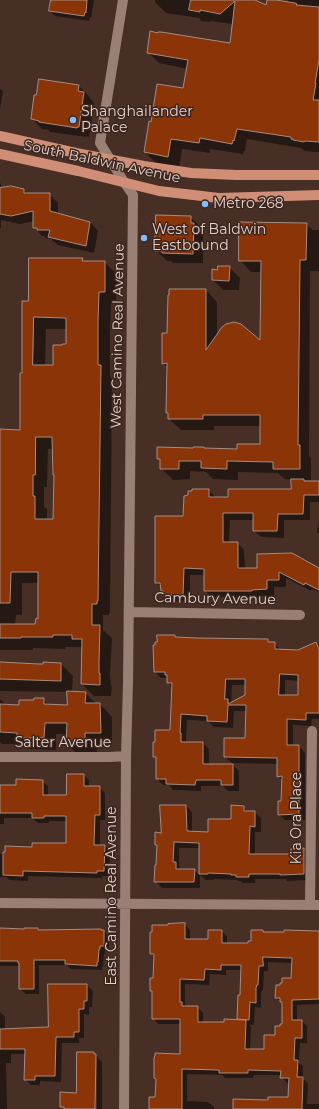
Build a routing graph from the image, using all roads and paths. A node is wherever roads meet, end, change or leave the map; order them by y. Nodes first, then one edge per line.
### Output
1 (123, 0) edge
2 (0, 136) edge
3 (0, 154) edge
4 (110, 160) junction
5 (319, 175) edge
6 (124, 182) junction
7 (319, 195) edge
8 (129, 612) junction
9 (300, 615) dead end
10 (128, 683) joint
11 (312, 731) dead end
12 (126, 756) junction
13 (0, 757) edge
14 (0, 903) edge
15 (126, 904) junction
16 (315, 905) edge
17 (124, 1109) edge

1 - 4 street, West Camino Real Avenue
2 - 4 main road, South Baldwin Avenue
3 - 6 main road, South Baldwin Avenue
4 - 5 main road, South Baldwin Avenue
4 - 6 street, West Camino Real Avenue
6 - 7 main road, South Baldwin Avenue
6 - 8 street, West Camino Real Avenue
8 - 9 street, Cambury Avenue
8 - 10 street, West Camino Real Avenue
10 - 12 street, East Camino Real Avenue
11 - 16 street, Kia Ora Place
12 - 13 street, Salter Avenue
12 - 15 street, East Camino Real Avenue
14 - 15 street
15 - 16 street
15 - 17 street, East Camino Real Avenue

